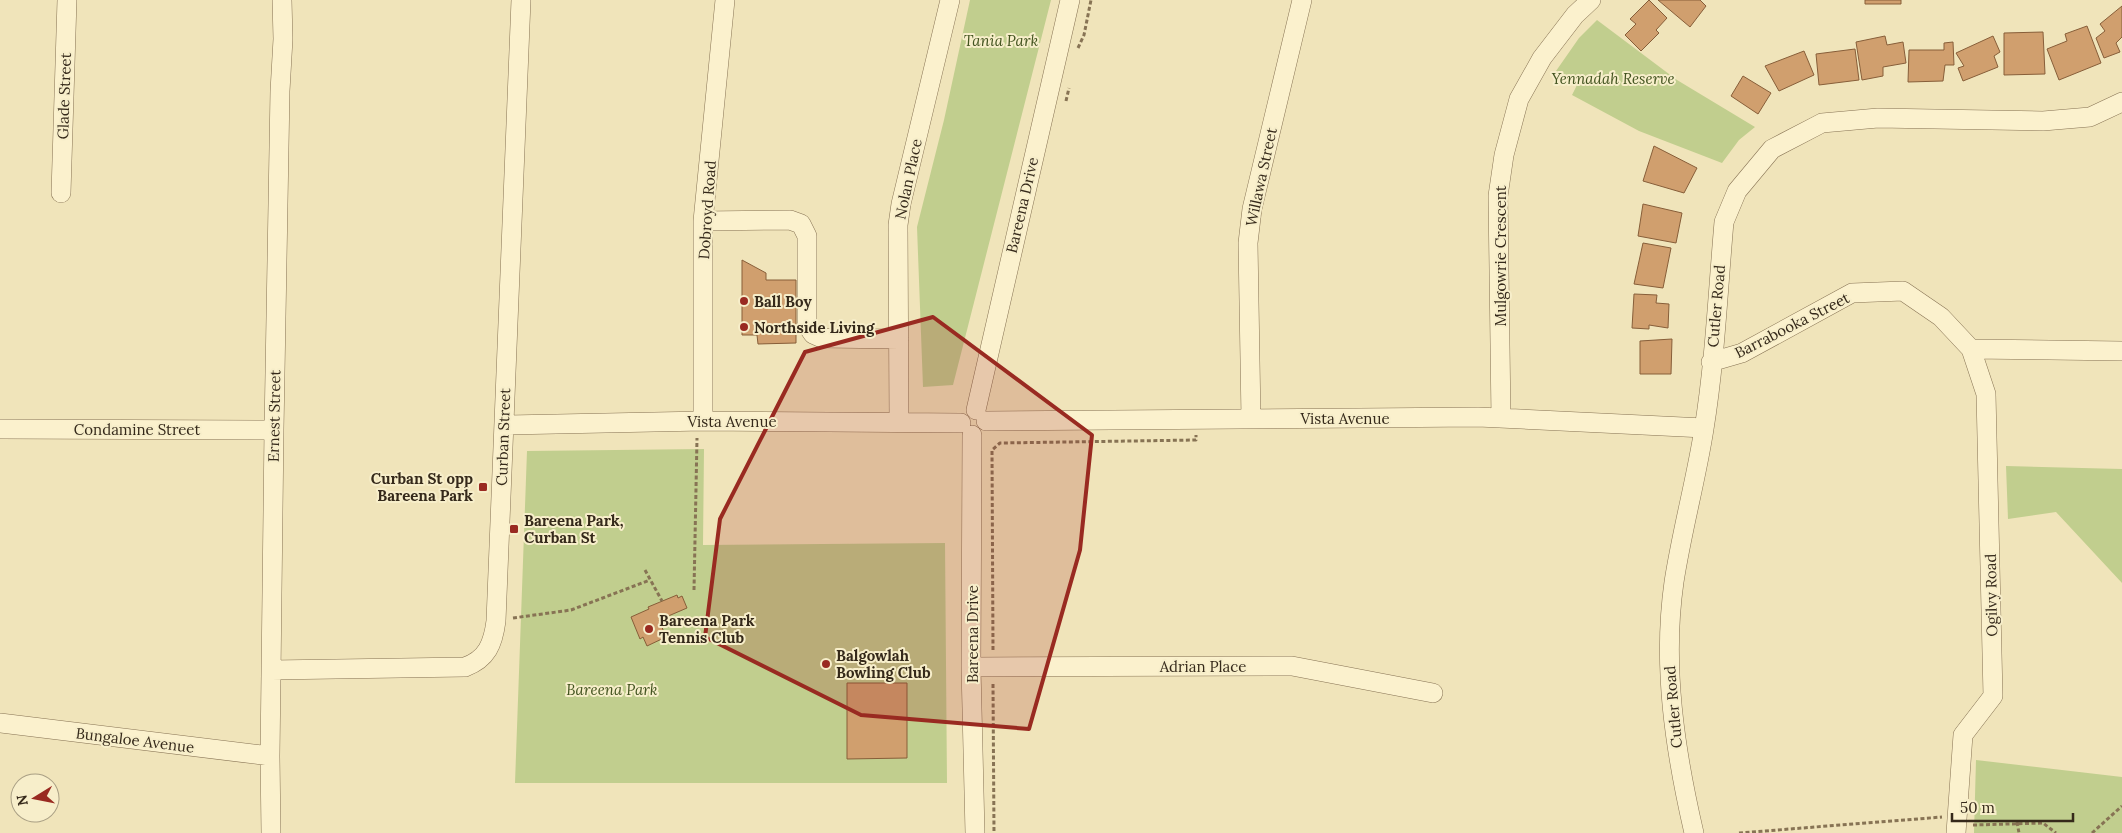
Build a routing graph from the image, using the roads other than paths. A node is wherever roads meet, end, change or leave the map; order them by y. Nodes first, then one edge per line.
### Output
1 (66, 0) edge
2 (282, 0) edge
3 (521, 0) edge
4 (725, 0) edge
5 (950, 0) edge
6 (1070, 0) edge
7 (1302, 0) edge
8 (1591, 0) edge
9 (2122, 102) edge
10 (61, 193) dead end
11 (704, 222) junction
12 (899, 339) junction
13 (1971, 349) junction
14 (2122, 351) edge
15 (1711, 362) junction
16 (981, 416) junction
17 (1252, 418) junction
18 (1501, 418) junction
19 (703, 421) junction
20 (899, 422) junction
21 (504, 425) junction
22 (1704, 428) junction
23 (0, 429) edge
24 (274, 430) junction
25 (974, 434) junction
26 (972, 667) junction
27 (272, 670) junction
28 (1432, 692) dead end
29 (0, 724) edge
30 (270, 756) junction
31 (271, 833) edge
32 (975, 833) edge
33 (1694, 833) edge
34 (1956, 833) edge

1 - 10 street, Glade Street
2 - 24 street, Ernest Street
3 - 21 street, Curban Street
4 - 11 street, Dobroyd Road
5 - 12 street, Nolan Place
6 - 16 street, Bareena Drive
7 - 17 street, Willawa Street
8 - 18 street, Mulgowrie Crescent
9 - 15 street, Cutler Road
11 - 12 street
11 - 19 street, Dobroyd Road
12 - 20 street, Nolan Place
13 - 14 street
13 - 15 street, Barrabooka Street
13 - 34 street, Ogilvy Road
15 - 22 street, Cutler Road
16 - 17 street, Vista Avenue
16 - 25 street
17 - 18 street, Vista Avenue
18 - 22 street, Vista Avenue
19 - 20 street, Vista Avenue
19 - 21 street, Vista Avenue
20 - 25 street, Vista Avenue
21 - 27 street, Curban Street
22 - 33 street, Cutler Road
23 - 24 street, Condamine Street
24 - 27 street, Ernest Street
25 - 26 street, Bareena Drive
26 - 28 street, Adrian Place
26 - 32 street, Bareena Drive
27 - 30 street, Ernest Street
29 - 30 street, Bungaloe Avenue
30 - 31 street, Ernest Street

